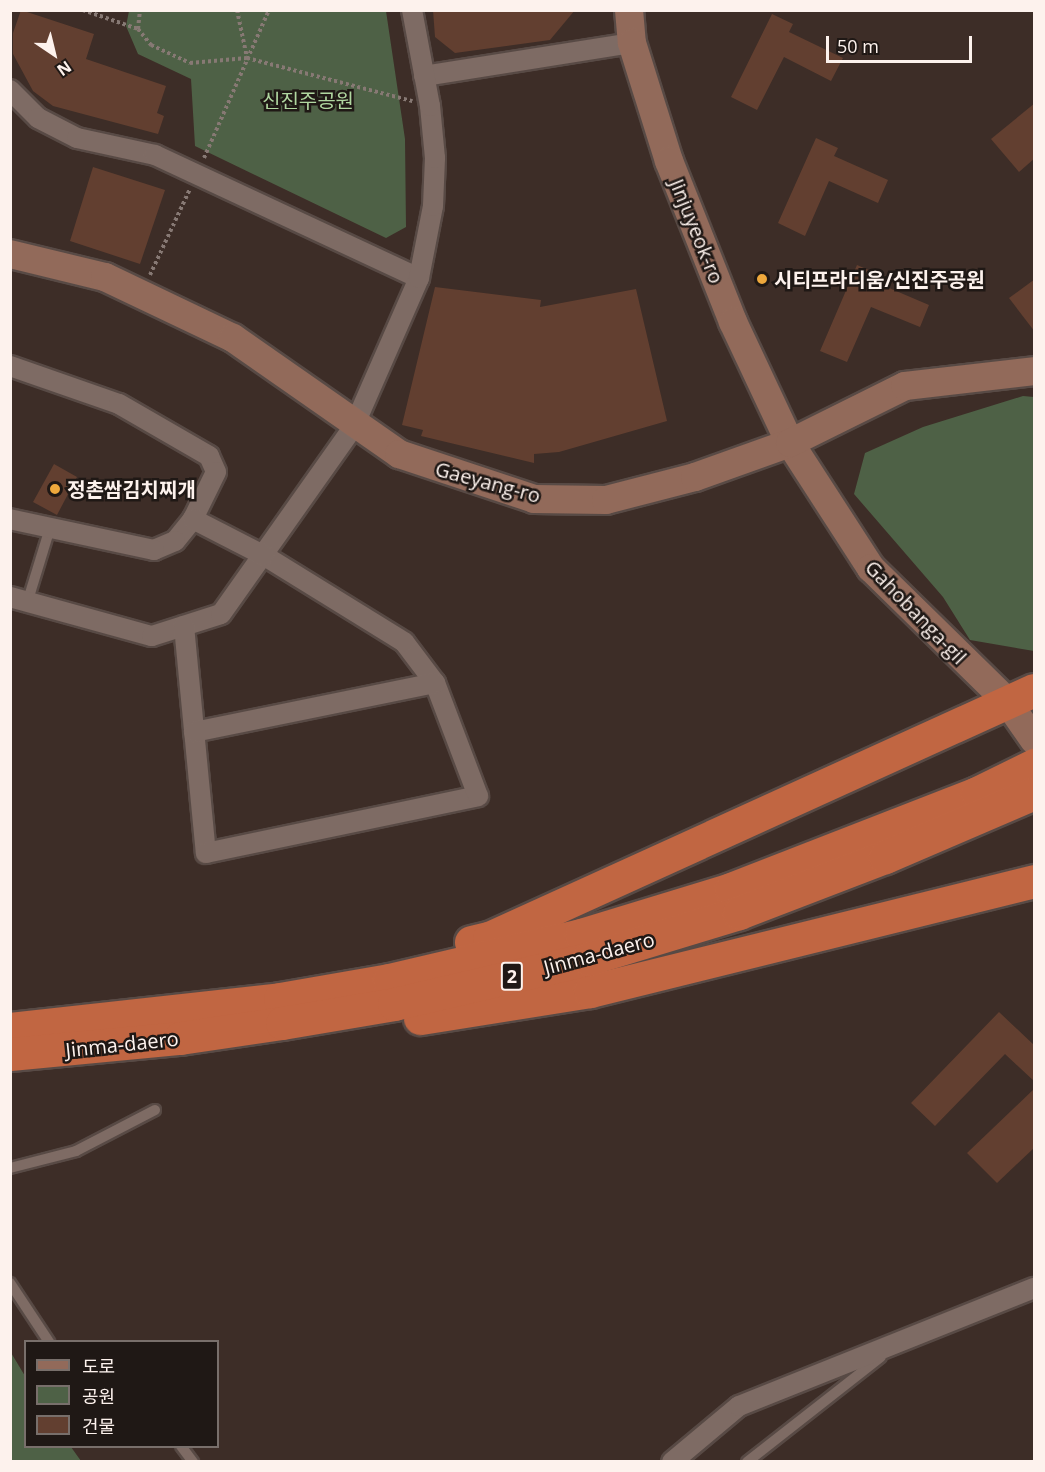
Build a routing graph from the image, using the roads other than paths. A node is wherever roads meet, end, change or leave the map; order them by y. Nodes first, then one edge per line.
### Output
1 (412, 10) edge
2 (629, 10) edge
3 (632, 44) junction
4 (424, 76) junction
5 (10, 90) edge
6 (10, 254) edge
7 (419, 278) junction
8 (10, 366) edge
9 (1035, 371) edge
10 (354, 426) junction
11 (790, 443) junction
12 (10, 519) edge
13 (193, 519) junction
14 (50, 528) junction
15 (263, 555) junction
16 (20, 598) edge
17 (184, 626) junction
18 (435, 683) junction
19 (1020, 695) edge
20 (194, 732) junction
21 (1035, 740) edge
22 (1035, 765) edge
23 (1035, 793) edge
24 (984, 803) junction
25 (1035, 881) edge
26 (177, 1013) junction
27 (282, 1023) junction
28 (10, 1029) edge
29 (10, 1054) edge
30 (155, 1110) dead end
31 (10, 1168) edge
32 (10, 1283) edge
33 (1035, 1288) edge
34 (48, 1340) edge
35 (904, 1341) junction
36 (183, 1448) edge
37 (193, 1461) edge
38 (672, 1461) edge
39 (747, 1461) edge

1 - 4 street
2 - 3 street, Jinjuyeok-ro
3 - 4 street
3 - 11 street, Jinjuyeok-ro
4 - 7 street
5 - 7 street
6 - 10 street, Gaeyang-ro
7 - 10 street
8 - 13 street
9 - 11 street, Gaeyang-ro
10 - 11 street, Gaeyang-ro
10 - 15 street
11 - 19 street, Gahobanga-gil
12 - 14 street
13 - 14 street
13 - 15 street
14 - 16 lane
15 - 17 street
15 - 18 street
16 - 17 street
17 - 20 street
18 - 20 street
18 - 20 street
19 - 21 street, Gahobanga-gil
19 - 26 highway
22 - 24 highway, 2
23 - 24 highway, 2
24 - 26 highway, Jinma-daero / 2
24 - 27 highway, Jinma-daero / 2
25 - 27 highway
26 - 28 highway, Jinma-daero / 2
27 - 29 highway, Jinma-daero / 2
30 - 31 lane
32 - 34 lane
33 - 35 street
35 - 38 street
35 - 39 lane
36 - 37 lane

